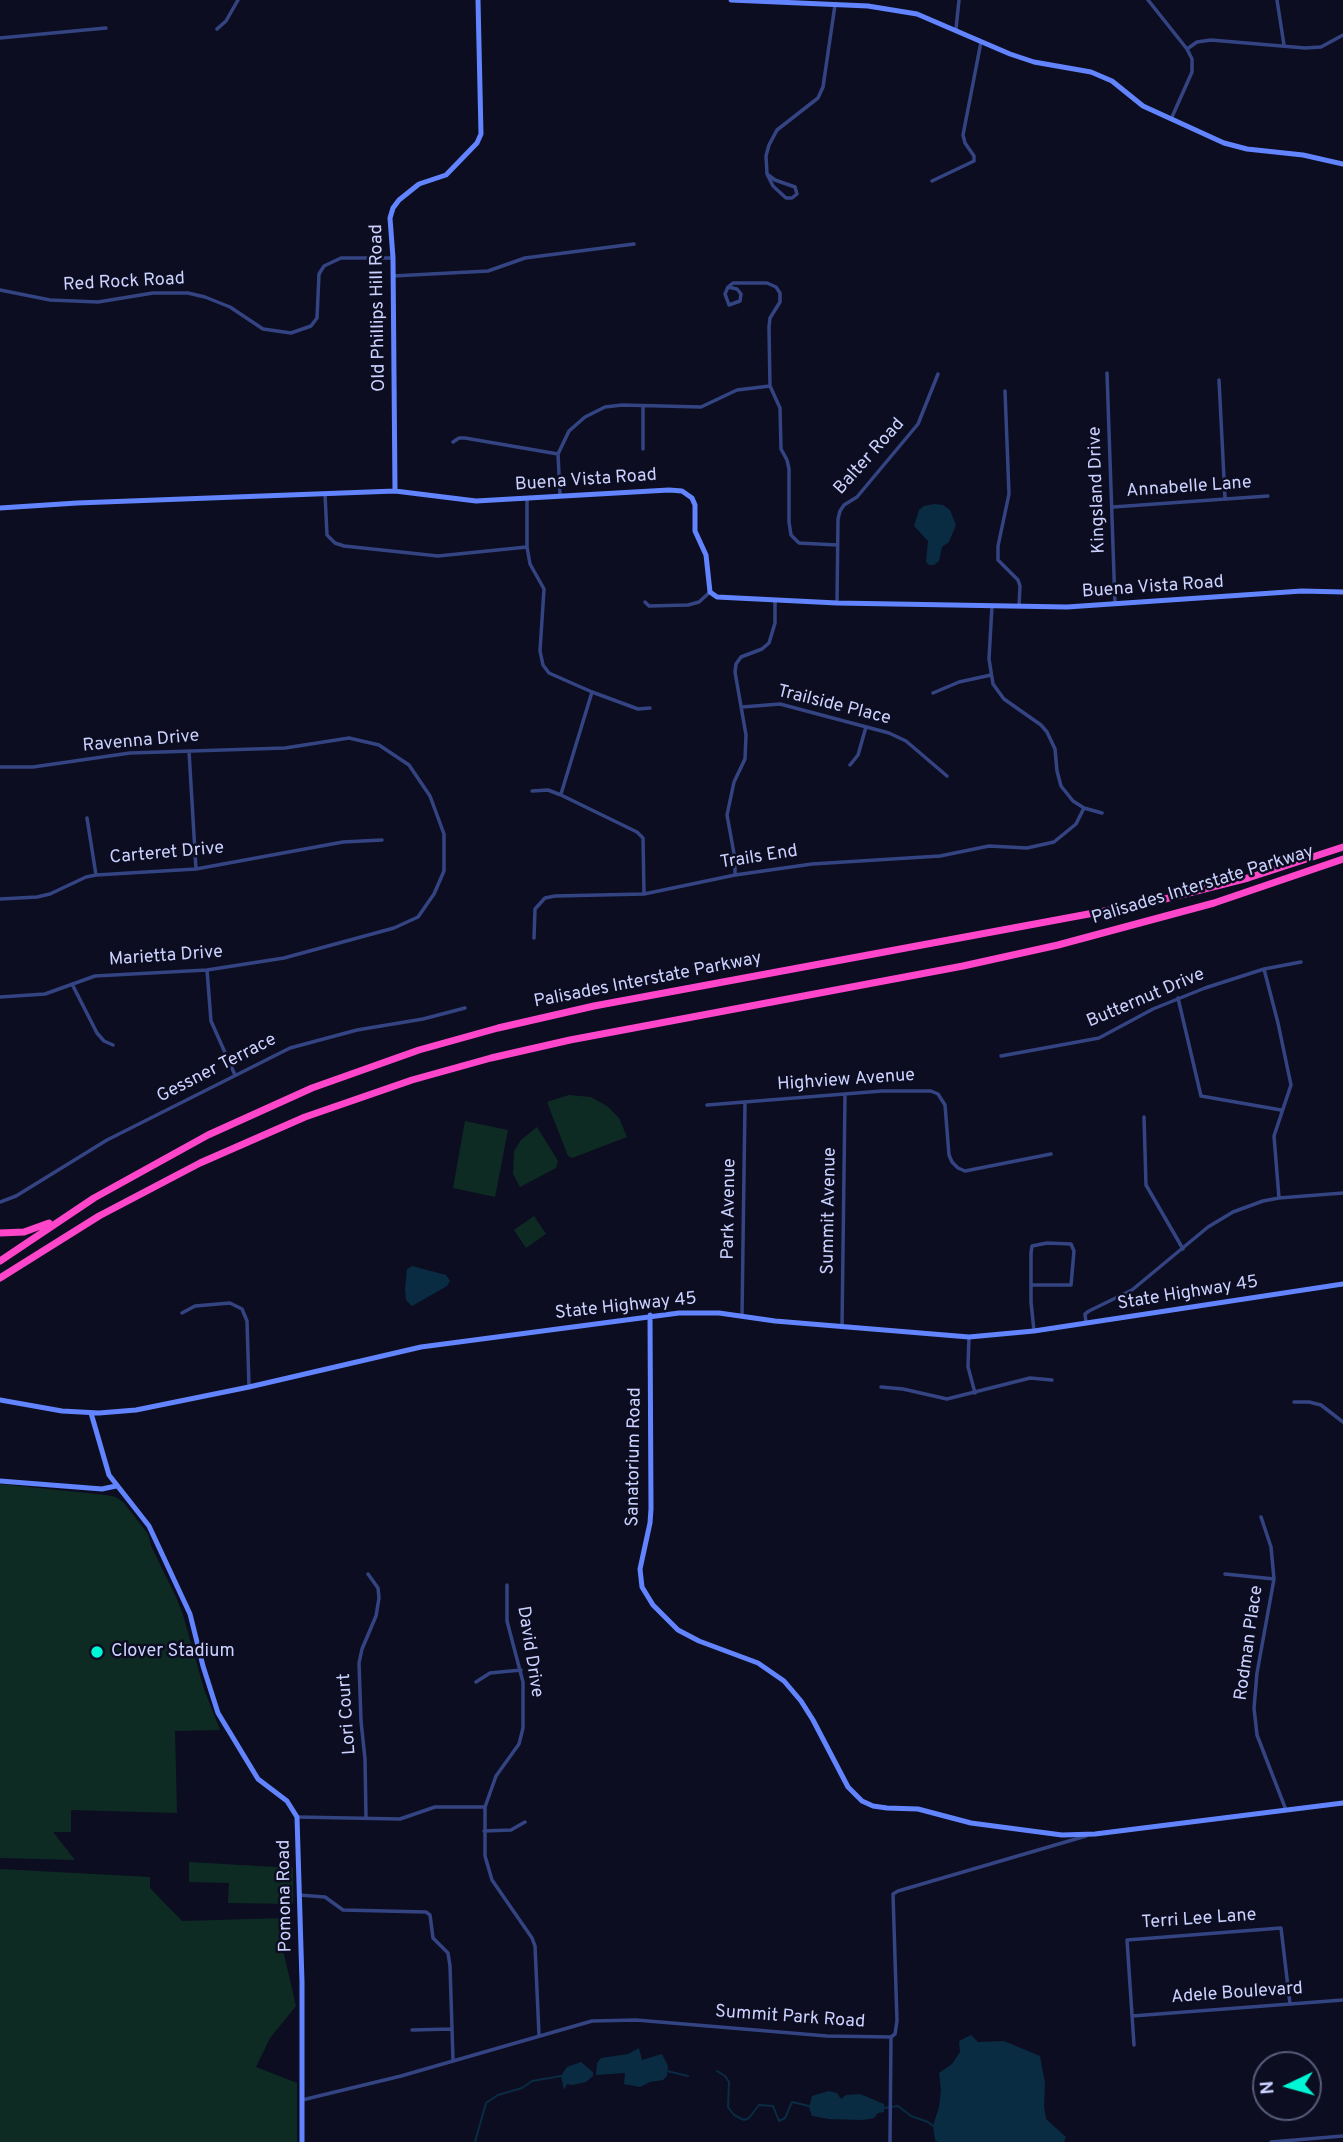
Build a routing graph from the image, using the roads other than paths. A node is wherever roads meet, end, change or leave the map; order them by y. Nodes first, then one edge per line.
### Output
1 (238, 0) edge
2 (478, 0) edge
3 (731, 0) edge
4 (959, 0) edge
5 (1148, 0) edge
6 (1277, 0) edge
7 (835, 5) junction
8 (106, 28) dead end
9 (217, 29) dead end
10 (956, 29) junction
11 (1343, 35) edge
12 (0, 38) edge
13 (981, 40) junction
14 (1284, 45) junction
15 (1187, 49) junction
16 (1172, 117) junction
17 (1343, 164) edge
18 (767, 174) junction
19 (932, 181) dead end
20 (634, 244) dead end
21 (393, 258) junction
22 (393, 276) junction
23 (728, 287) junction
24 (0, 290) edge
25 (1107, 373) dead end
26 (938, 374) dead end
27 (1219, 380) dead end
28 (770, 386) junction
29 (1005, 391) dead end
30 (643, 406) junction
31 (453, 442) dead end
32 (643, 449) dead end
33 (558, 454) junction
34 (395, 492) junction
35 (325, 494) junction
36 (560, 495) junction
37 (1268, 496) dead end
38 (1225, 498) junction
39 (527, 499) junction
40 (1113, 507) junction
41 (0, 508) edge
42 (837, 545) junction
43 (527, 547) junction
44 (710, 592) junction
45 (1343, 592) edge
46 (776, 600) junction
47 (645, 602) dead end
48 (837, 603) junction
49 (992, 606) junction
50 (1019, 606) junction
51 (1115, 606) junction
52 (991, 675) junction
53 (592, 692) junction
54 (933, 692) dead end
55 (742, 707) junction
56 (650, 708) dead end
57 (866, 727) junction
58 (189, 751) junction
59 (850, 765) dead end
60 (0, 767) edge
61 (947, 776) dead end
62 (532, 791) dead end
63 (561, 795) junction
64 (1084, 808) junction
65 (1102, 813) dead end
66 (87, 818) dead end
67 (382, 840) dead end
68 (1343, 847) edge
69 (1343, 859) edge
70 (1343, 865) edge
71 (196, 869) junction
72 (96, 874) junction
73 (735, 875) junction
74 (1277, 883) junction
75 (644, 894) junction
76 (0, 899) edge
77 (534, 938) dead end
78 (336, 946) joint
79 (1301, 962) dead end
80 (1264, 969) junction
81 (207, 970) junction
82 (72, 984) junction
83 (0, 997) edge
84 (1178, 998) junction
85 (465, 1008) dead end
86 (113, 1045) dead end
87 (1001, 1056) dead end
88 (235, 1075) junction
89 (845, 1095) junction
90 (745, 1102) junction
91 (707, 1105) dead end
92 (1281, 1110) junction
93 (1144, 1117) dead end
94 (1051, 1154) dead end
95 (107, 1190) junction
96 (1343, 1193) edge
97 (1279, 1198) junction
98 (0, 1202) edge
99 (0, 1233) edge
100 (1183, 1249) junction
101 (0, 1261) edge
102 (0, 1278) edge
103 (1343, 1284) edge
104 (1031, 1285) junction
105 (182, 1313) dead end
106 (650, 1315) junction
107 (742, 1315) junction
108 (1086, 1324) junction
109 (842, 1327) junction
110 (1034, 1331) junction
111 (969, 1337) junction
112 (1052, 1380) dead end
113 (249, 1387) junction
114 (881, 1387) dead end
115 (975, 1394) junction
116 (0, 1400) edge
117 (1294, 1402) dead end
118 (91, 1413) junction
119 (1343, 1422) edge
120 (0, 1481) edge
121 (117, 1486) junction
122 (1261, 1517) dead end
123 (368, 1574) dead end
124 (1225, 1574) dead end
125 (1274, 1579) junction
126 (507, 1585) dead end
127 (521, 1670) junction
128 (476, 1682) dead end
129 (1343, 1803) edge
130 (485, 1807) junction
131 (1286, 1810) junction
132 (297, 1818) junction
133 (366, 1818) junction
134 (525, 1822) dead end
135 (485, 1831) junction
136 (1095, 1833) junction
137 (299, 1895) junction
138 (1343, 2000) edge
139 (1290, 2004) junction
140 (1132, 2016) junction
141 (451, 2029) junction
142 (412, 2030) dead end
143 (539, 2035) junction
144 (891, 2037) junction
145 (1134, 2045) dead end
146 (453, 2061) junction
147 (302, 2100) junction
148 (1343, 2136) edge
149 (302, 2142) edge
150 (890, 2142) edge
151 (1271, 2142) edge

1 - 9 street
2 - 21 street, Old Phillips Hill Road
3 - 7 street
4 - 10 street
5 - 15 street
6 - 14 street
7 - 10 street
7 - 18 street
8 - 12 street
10 - 13 street
11 - 14 street
13 - 16 street
13 - 19 street
14 - 15 street
15 - 16 street
16 - 17 street
18 - 18 street
20 - 22 street
21 - 22 street, Old Phillips Hill Road
21 - 24 street, Red Rock Road
22 - 34 street, Old Phillips Hill Road
23 - 23 street
23 - 28 street
25 - 40 street, Kingsland Drive
26 - 42 street, Balter Road
27 - 38 street
28 - 30 street
28 - 42 street
29 - 50 street
30 - 32 street
30 - 33 street
31 - 33 street
33 - 36 street
34 - 35 street, Buena Vista Road
34 - 39 street, Buena Vista Road
35 - 41 street, Buena Vista Road
35 - 43 street
36 - 39 street, Buena Vista Road
36 - 44 street, Buena Vista Road
37 - 38 street, Annabelle Lane
38 - 40 street, Annabelle Lane
39 - 43 street
40 - 51 street, Kingsland Drive
42 - 48 street, Balter Road
43 - 53 street
44 - 46 street, Buena Vista Road
44 - 47 street
45 - 51 street, Buena Vista Road
46 - 48 street, Buena Vista Road
46 - 55 street
48 - 49 street, Buena Vista Road
49 - 50 street, Buena Vista Road
49 - 52 street
50 - 51 street, Buena Vista Road
52 - 54 street
52 - 64 street
53 - 56 street
53 - 63 street
55 - 57 street, Trailside Place
55 - 73 street
57 - 59 street
57 - 61 street, Trailside Place
58 - 60 street, Ravenna Drive
58 - 71 street
58 - 78 street, Ravenna Drive
62 - 63 street
63 - 75 street
64 - 65 street
64 - 73 street, Trails End
66 - 72 street
67 - 71 street, Carteret Drive
68 - 95 highway, Palisades Interstate Parkway
69 - 74 highway, Palisades Interstate Parkway
70 - 74 highway
71 - 72 street, Carteret Drive
72 - 76 street, Carteret Drive
73 - 75 street, Trails End
74 - 102 highway, Palisades Interstate Parkway
75 - 77 street, Trails End
78 - 81 street, Marietta Drive
79 - 80 street, Butternut Drive
80 - 84 street, Butternut Drive
80 - 92 street
81 - 82 street, Marietta Drive
81 - 88 street
82 - 83 street, Marietta Drive
82 - 86 street
84 - 87 street, Butternut Drive
84 - 92 street
85 - 88 street, Gessner Terrace
88 - 98 street, Gessner Terrace
89 - 90 street, Highview Avenue
89 - 94 street, Highview Avenue
89 - 109 street, Summit Avenue
90 - 91 street, Highview Avenue
90 - 107 street, Park Avenue
92 - 97 street
93 - 100 street
95 - 99 highway
95 - 101 highway, Palisades Interstate Parkway
96 - 97 street
97 - 100 street
100 - 108 street
103 - 108 street, State Highway 45
104 - 104 street
104 - 110 street
105 - 113 street
106 - 107 street, State Highway 45
106 - 113 street, State Highway 45
106 - 136 street, Sanatorium Road
107 - 109 street, State Highway 45
108 - 110 street, State Highway 45
109 - 111 street, State Highway 45
110 - 111 street, State Highway 45
111 - 115 street
112 - 115 street
113 - 118 street, State Highway 45
114 - 115 street
116 - 118 street, State Highway 45
117 - 119 street
118 - 121 street, Pomona Road
120 - 121 street
121 - 132 street, Pomona Road
122 - 125 street, Rodman Place
123 - 133 street, Lori Court
124 - 125 street
125 - 131 street, Rodman Place
126 - 127 street, David Drive
127 - 128 street
127 - 130 street, David Drive
129 - 131 street
130 - 133 street
130 - 135 street, David Drive
131 - 136 street
132 - 133 street
132 - 137 street, Pomona Road
134 - 135 street
135 - 143 street, David Drive
136 - 144 street
137 - 141 street
137 - 147 street, Pomona Road
138 - 139 street, Adele Boulevard
139 - 140 street, Adele Boulevard
139 - 140 street, Terri Lee Lane
140 - 145 street
141 - 142 street
141 - 146 street
143 - 144 street, Summit Park Road
143 - 146 street, Summit Park Road
144 - 150 street
146 - 147 street, Summit Park Road
147 - 149 street, Pomona Road
148 - 151 street

